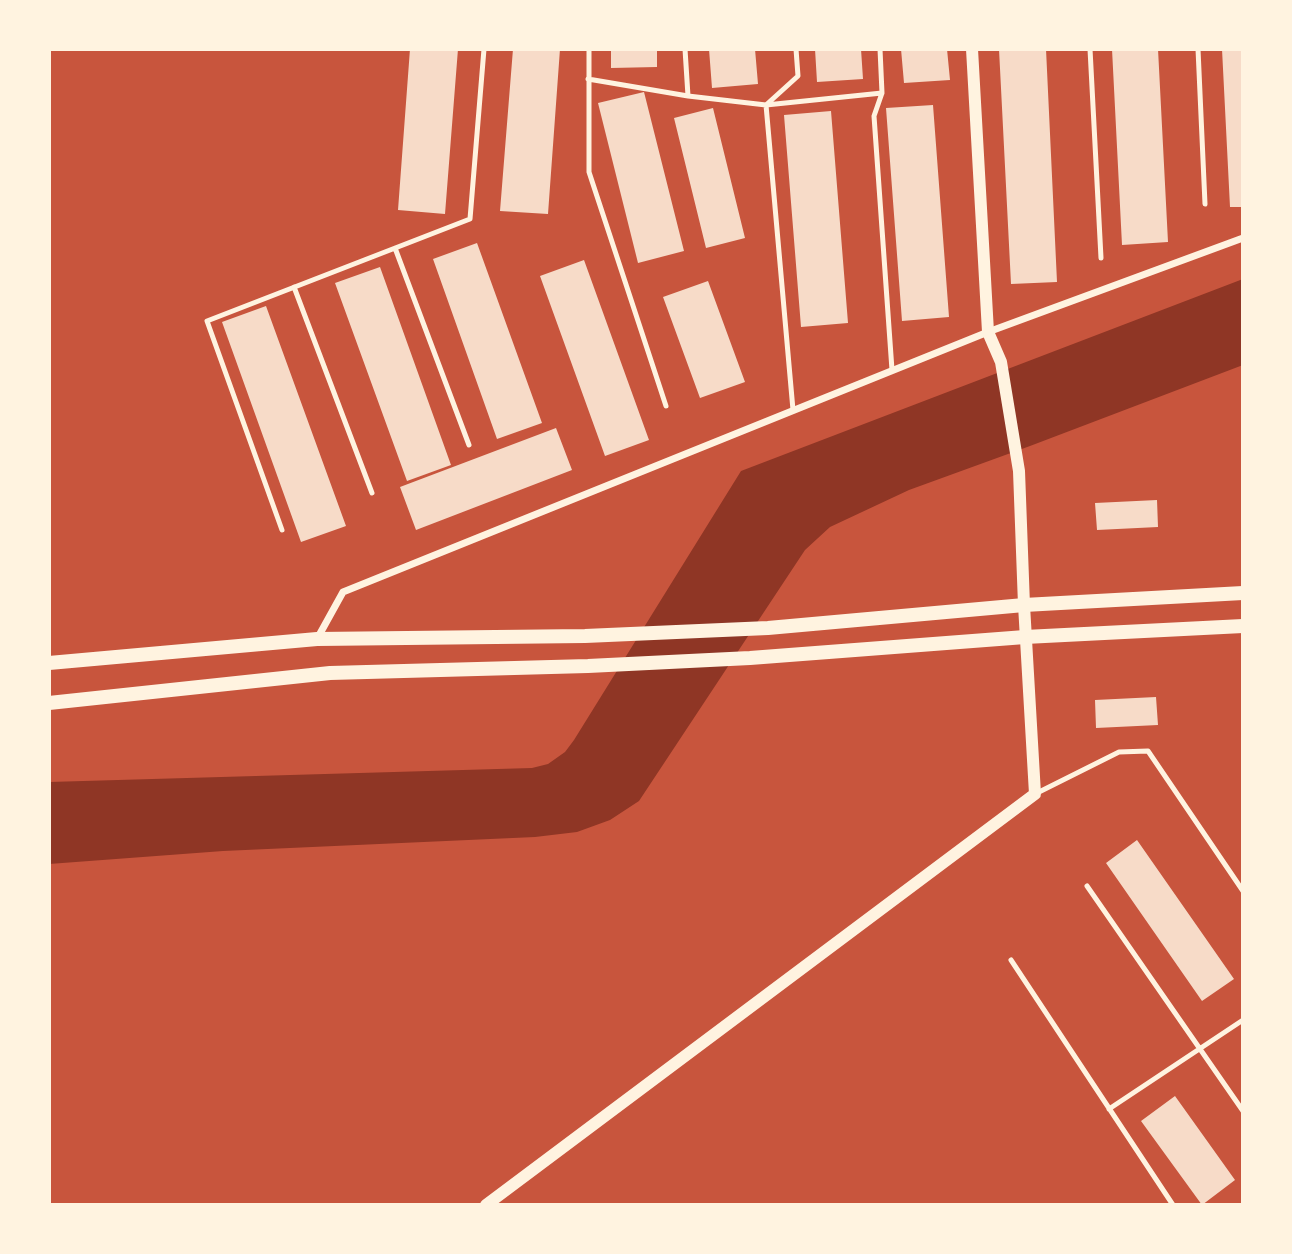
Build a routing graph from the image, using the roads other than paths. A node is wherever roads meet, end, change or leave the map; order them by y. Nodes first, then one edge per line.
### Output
1 (485, 49) edge
2 (589, 49) edge
3 (685, 49) edge
4 (796, 49) edge
5 (880, 49) edge
6 (972, 49) edge
7 (1090, 49) edge
8 (1198, 49) edge
9 (588, 79) junction
10 (882, 93) junction
11 (688, 96) junction
12 (766, 105) junction
13 (1205, 204) dead end
14 (1243, 238) edge
15 (396, 248) junction
16 (1101, 258) dead end
17 (294, 287) junction
18 (988, 332) junction
19 (892, 370) junction
20 (666, 406) dead end
21 (793, 410) junction
22 (469, 445) dead end
23 (372, 493) dead end
24 (282, 530) dead end
25 (1243, 593) edge
26 (1024, 605) junction
27 (1243, 626) edge
28 (1026, 637) junction
29 (317, 639) junction
30 (49, 663) edge
31 (49, 703) edge
32 (1035, 794) junction
33 (1087, 886) dead end
34 (1243, 891) edge
35 (1011, 960) dead end
36 (1243, 1020) edge
37 (1200, 1048) junction
38 (1109, 1109) junction
39 (1243, 1111) edge
40 (486, 1205) edge
41 (1173, 1205) edge

1 - 15 lane
2 - 9 lane
3 - 11 lane
4 - 12 lane
5 - 10 lane
6 - 18 street
7 - 16 lane
8 - 13 lane
9 - 11 lane
9 - 20 lane
10 - 12 lane
10 - 19 lane
11 - 12 lane
12 - 21 lane
14 - 18 street
15 - 17 lane
15 - 22 lane
17 - 23 lane
17 - 24 lane
18 - 19 street
18 - 26 street
19 - 21 street
21 - 29 street
25 - 26 main road
26 - 28 street
26 - 29 main road
27 - 28 main road
28 - 31 main road
28 - 32 street
29 - 30 main road
32 - 34 lane
32 - 40 street
33 - 37 lane
35 - 38 lane
36 - 37 lane
37 - 38 lane
37 - 39 lane
38 - 41 lane

